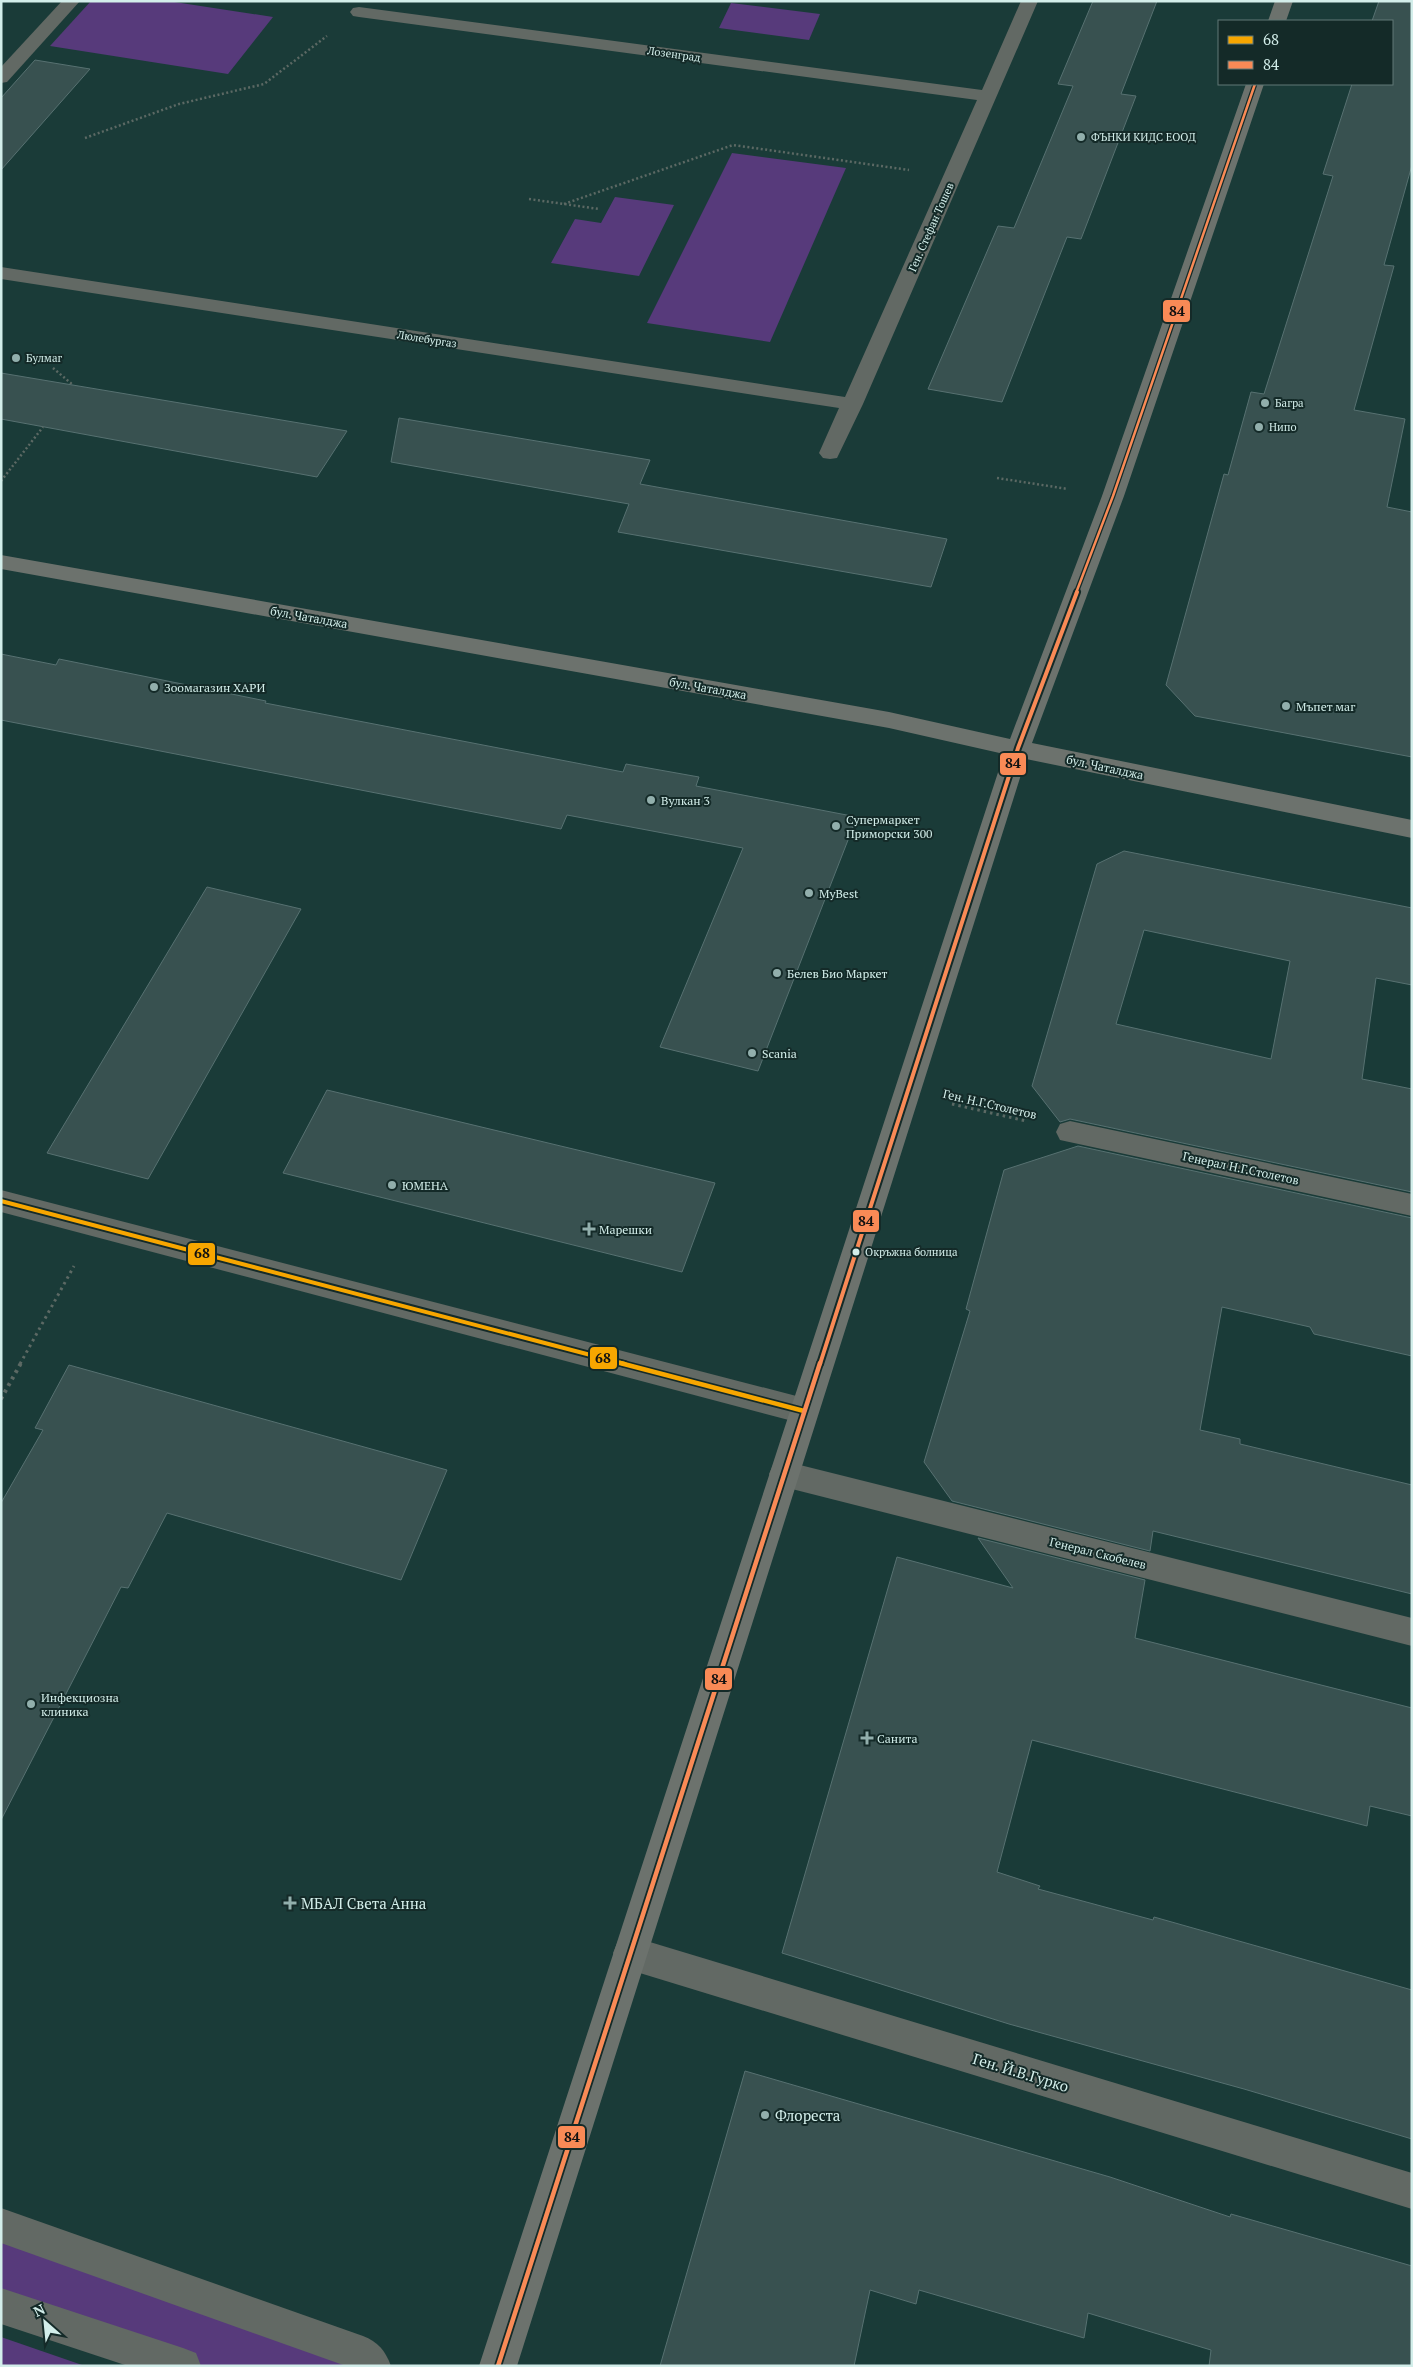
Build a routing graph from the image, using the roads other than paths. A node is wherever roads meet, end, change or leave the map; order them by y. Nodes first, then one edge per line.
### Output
1 (72, 1) edge
2 (1030, 1) edge
3 (1284, 1) edge
4 (359, 12) dead end
5 (1277, 20) edge
6 (1, 78) edge
7 (1255, 85) edge
8 (988, 96) junction
9 (1, 273) edge
10 (853, 404) junction
11 (830, 453) dead end
12 (1, 562) edge
13 (1018, 748) junction
14 (1412, 828) edge
15 (1070, 1132) road end
16 (1, 1201) edge
17 (1412, 1205) edge
18 (804, 1411) junction
19 (784, 1474) junction
20 (1412, 1632) edge
21 (630, 1953) junction
22 (1412, 2192) edge
23 (1, 2225) edge
24 (1, 2306) edge
25 (183, 2366) edge
26 (374, 2366) edge
27 (498, 2366) edge

1 - 6 street
2 - 8 street, Ген. Стефан Тошев
3 - 5 street
4 - 8 street, Лозенград
7 - 13 street
8 - 10 street, Ген. Стефан Тошев
9 - 10 street, Люлебургаз
10 - 11 street, Ген. Стефан Тошев
12 - 13 street, бул. Чаталджа
13 - 14 street, бул. Чаталджа
13 - 18 street
15 - 17 street, Генерал Н.Г.Столетов
16 - 18 street
18 - 19 street
19 - 20 street, Генерал Скобелев
19 - 21 street
21 - 22 street, Ген. Й.В.Гурко
21 - 27 street
23 - 26 lane
24 - 25 lane

